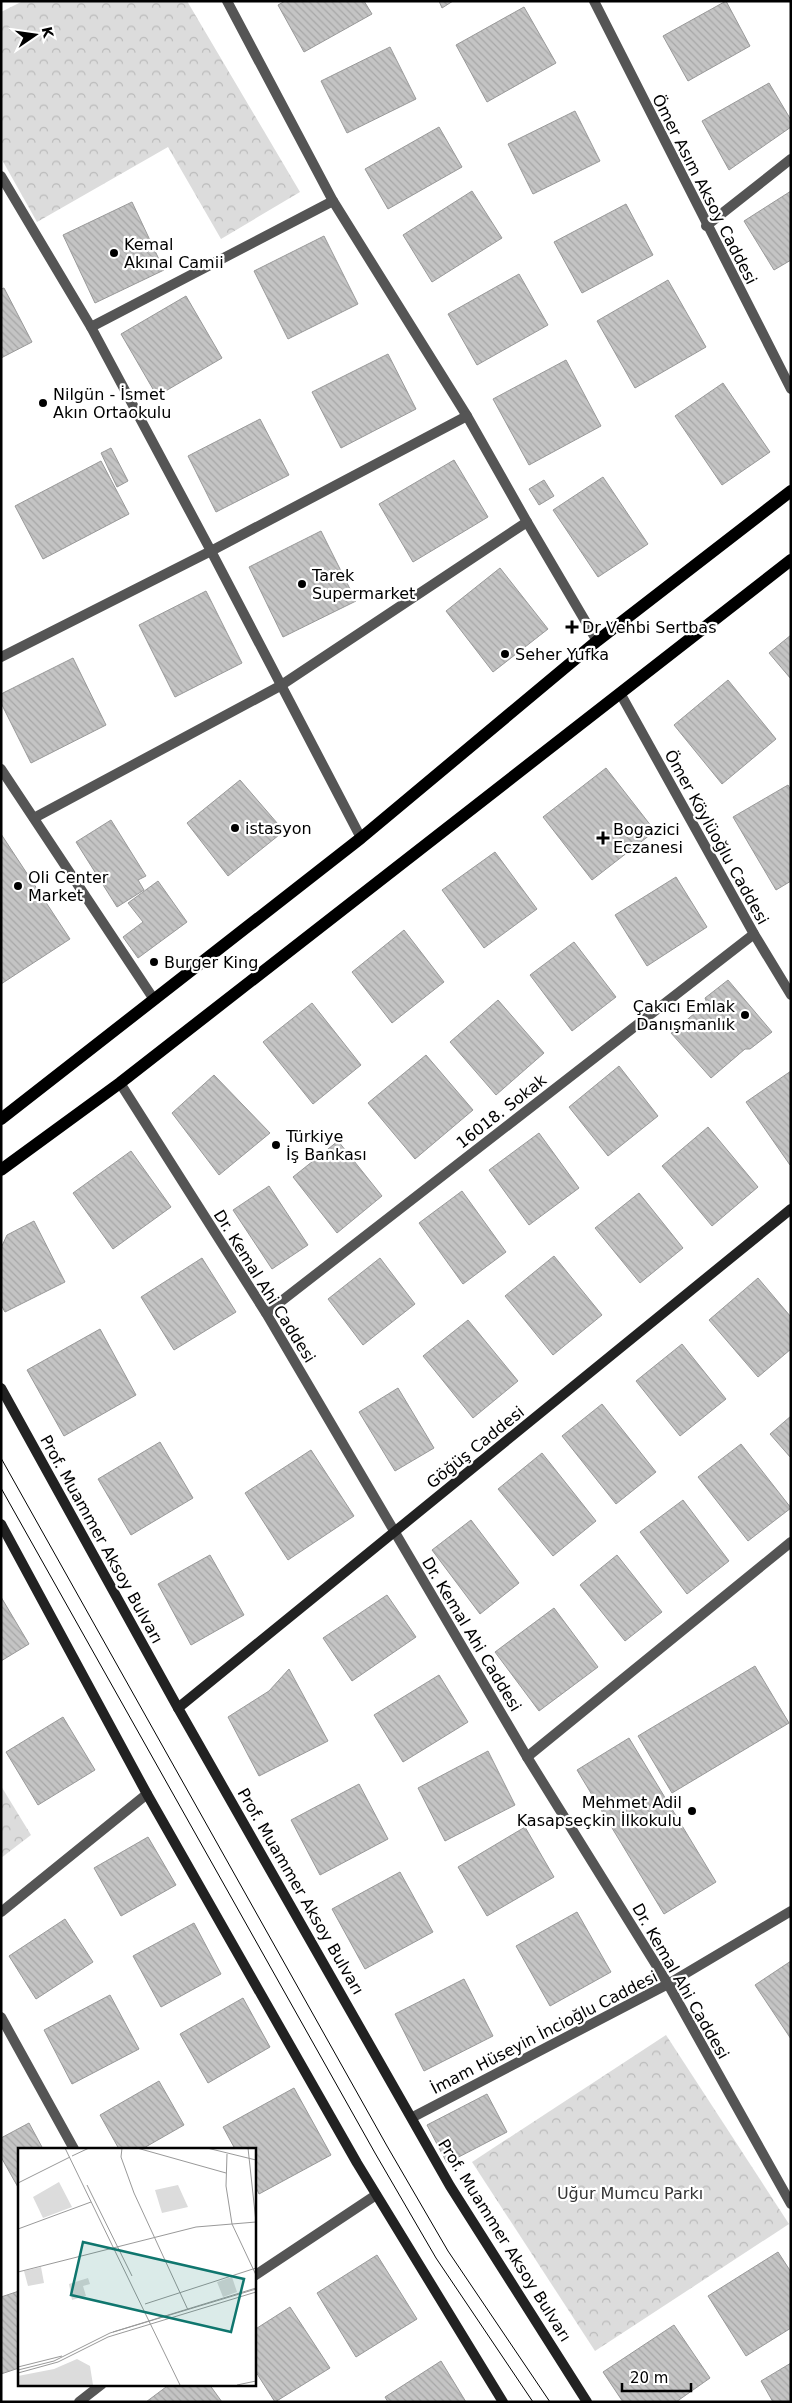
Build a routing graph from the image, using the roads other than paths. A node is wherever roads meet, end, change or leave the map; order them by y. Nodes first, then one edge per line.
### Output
1 (227, 1) edge
2 (594, 1) edge
3 (791, 159) edge
4 (1, 176) edge
5 (333, 201) junction
6 (706, 226) junction
7 (91, 327) junction
8 (791, 389) edge
9 (467, 416) junction
10 (791, 491) edge
11 (527, 522) junction
12 (211, 551) junction
13 (791, 560) edge
14 (597, 641) junction
15 (1, 657) edge
16 (280, 686) junction
17 (620, 693) junction
18 (1, 769) edge
19 (34, 818) junction
20 (360, 838) junction
21 (754, 934) junction
22 (791, 995) edge
23 (154, 998) junction
24 (120, 1083) junction
25 (1, 1119) edge
26 (1, 1170) edge
27 (791, 1209) edge
28 (266, 1313) junction
29 (1, 1388) edge
30 (1, 1524) edge
31 (394, 1532) junction
32 (791, 1542) edge
33 (178, 1708) junction
34 (527, 1757) junction
35 (147, 1794) junction
36 (791, 1911) edge
37 (1, 1912) edge
38 (668, 1984) junction
39 (1, 2017) edge
40 (412, 2117) junction
41 (73, 2148) edge
42 (376, 2195) junction
43 (791, 2204) edge
44 (255, 2275) edge
45 (99, 2386) edge
46 (79, 2402) edge
47 (503, 2402) edge
48 (587, 2402) edge

1 - 5 street
2 - 6 street, Ömer Asım Aksoy Caddesi
3 - 6 street
4 - 7 street
5 - 7 street
5 - 9 street
6 - 8 street, Ömer Asım Aksoy Caddesi
7 - 12 street
9 - 11 street
9 - 12 street
10 - 14 main road
11 - 14 street
11 - 16 street
12 - 15 street
12 - 16 street
13 - 17 main road
14 - 20 main road
16 - 19 street
16 - 20 street
17 - 21 street, Ömer Köylüoğlu Caddesi
17 - 24 main road
18 - 19 street
19 - 23 street
20 - 23 main road
21 - 22 street, Ömer Köylüoğlu Caddesi
21 - 28 street, 16018. Sokak
23 - 25 main road
24 - 26 main road
24 - 28 street, Dr. Kemal Ahi Caddesi
27 - 31 main road, Göğüş Caddesi
28 - 31 street, Dr. Kemal Ahi Caddesi
29 - 33 main road, Prof. Muammer Aksoy Bulvarı
30 - 35 main road
31 - 33 main road, Göğüş Caddesi
31 - 34 street, Dr. Kemal Ahi Caddesi
32 - 34 street
33 - 40 main road, Prof. Muammer Aksoy Bulvarı
34 - 38 street, Dr. Kemal Ahi Caddesi
35 - 37 street
35 - 42 main road
36 - 38 street, İmam Hüseyin İncioğlu Caddesi
38 - 40 street, İmam Hüseyin İncioğlu Caddesi
38 - 43 street, Dr. Kemal Ahi Caddesi
39 - 41 street
40 - 48 main road, Prof. Muammer Aksoy Bulvarı
42 - 44 street
42 - 47 main road
45 - 46 street

